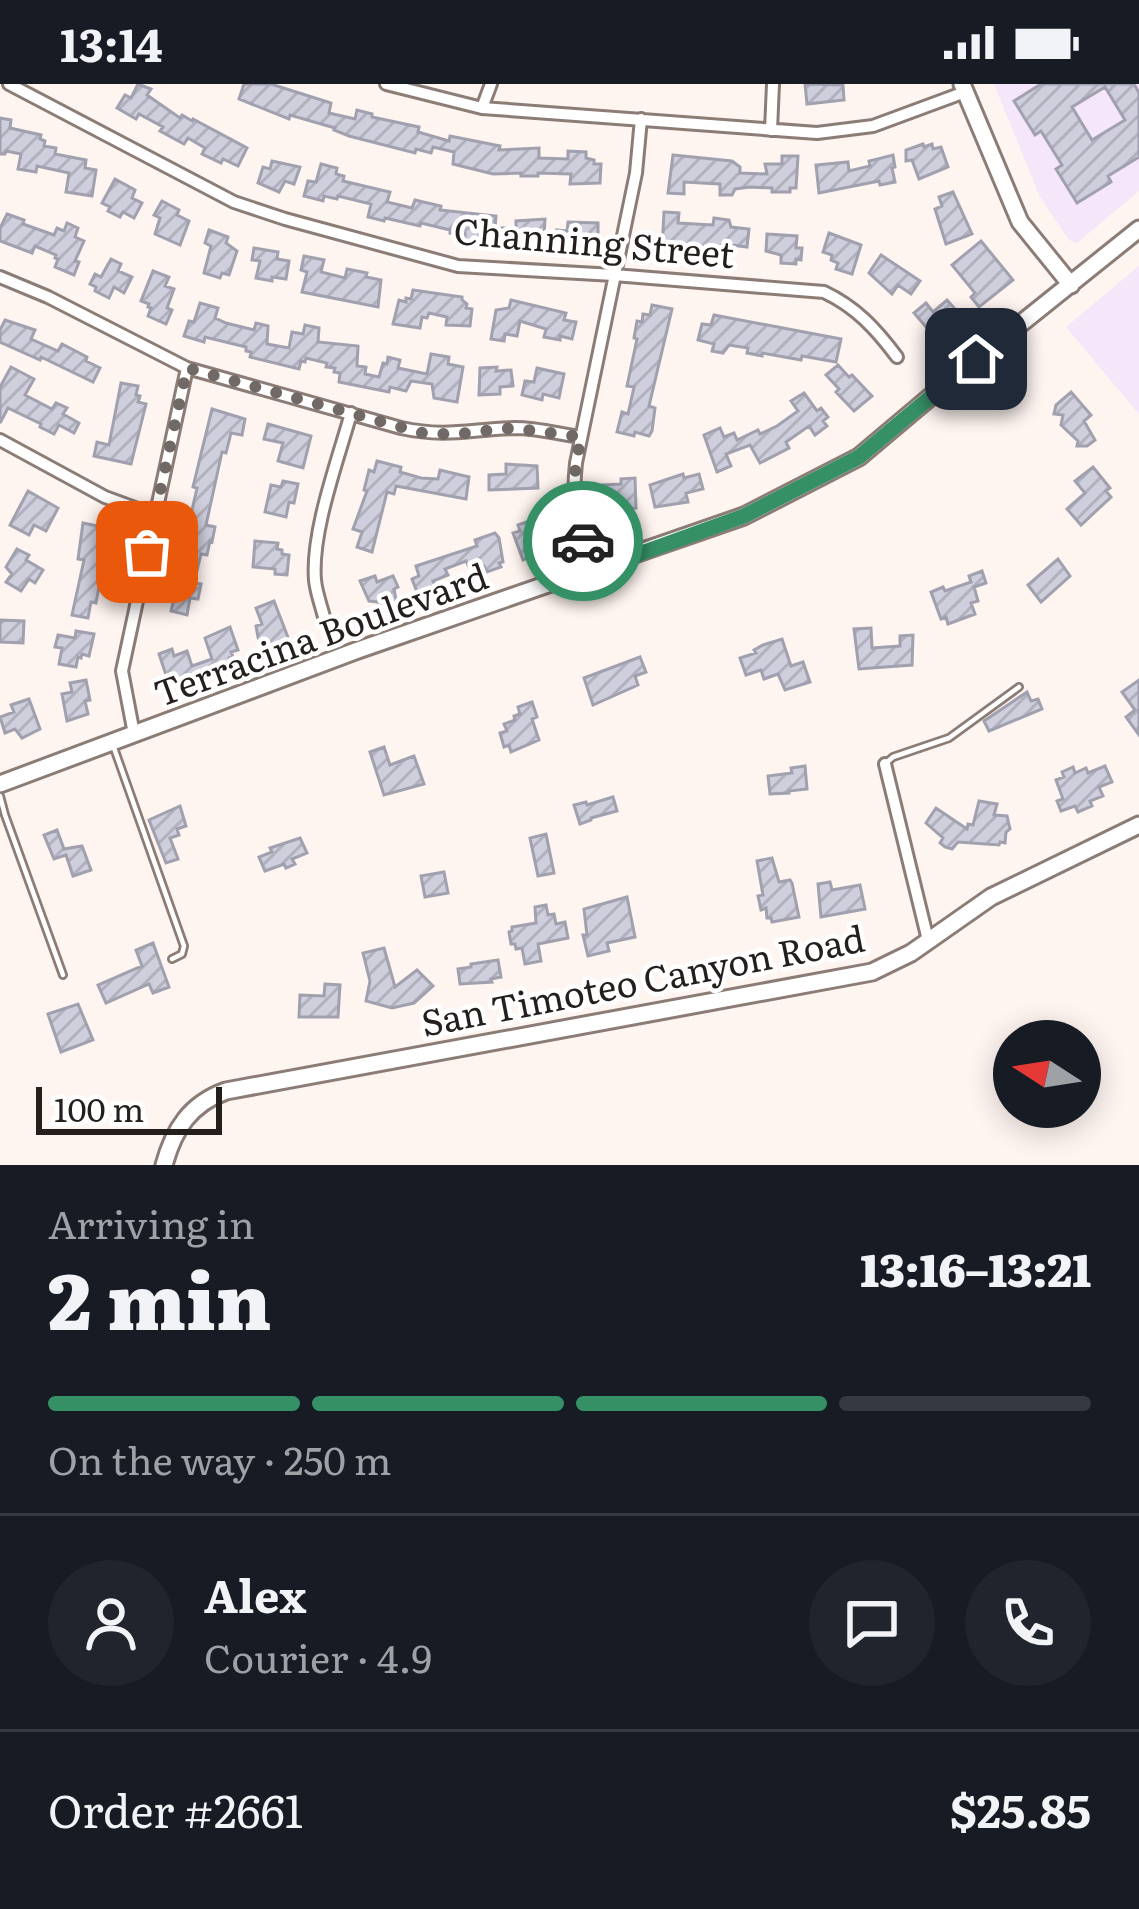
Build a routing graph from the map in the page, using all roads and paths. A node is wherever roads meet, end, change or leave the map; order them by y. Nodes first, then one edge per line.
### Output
1 (9, 84) edge
2 (386, 84) edge
3 (491, 84) edge
4 (773, 84) edge
5 (965, 87) edge
6 (482, 108) junction
7 (641, 119) junction
8 (771, 130) junction
9 (1139, 229) edge
10 (614, 275) junction
11 (0, 277) edge
12 (1071, 285) junction
13 (897, 357) dead end
14 (187, 368) junction
15 (351, 413) junction
16 (581, 437) junction
17 (0, 440) edge
18 (154, 515) junction
19 (592, 571) junction
20 (324, 617) dead end
21 (1019, 687) dead end
22 (134, 734) junction
23 (111, 742) junction
24 (885, 764) joint
25 (0, 784) edge
26 (0, 796) edge
27 (1139, 825) edge
28 (928, 940) junction
29 (172, 958) dead end
30 (63, 975) dead end
31 (164, 1165) edge

1 - 10 street, Channing Street
2 - 6 street
3 - 6 street
4 - 8 street
5 - 8 street
5 - 12 main road
6 - 7 street
7 - 8 street
7 - 10 street
9 - 12 main road, Terracina Boulevard
10 - 13 street, Channing Street
10 - 16 street
11 - 14 street
12 - 19 main road, Terracina Boulevard
14 - 15 street
14 - 18 street
15 - 16 street
15 - 20 street
16 - 19 street
17 - 18 street
18 - 22 street
19 - 22 main road, Terracina Boulevard
21 - 24 lane
22 - 23 main road, Terracina Boulevard
23 - 25 main road, Terracina Boulevard
23 - 29 lane
24 - 28 street
26 - 30 lane
27 - 28 main road, San Timoteo Canyon Road
28 - 31 main road, San Timoteo Canyon Road

